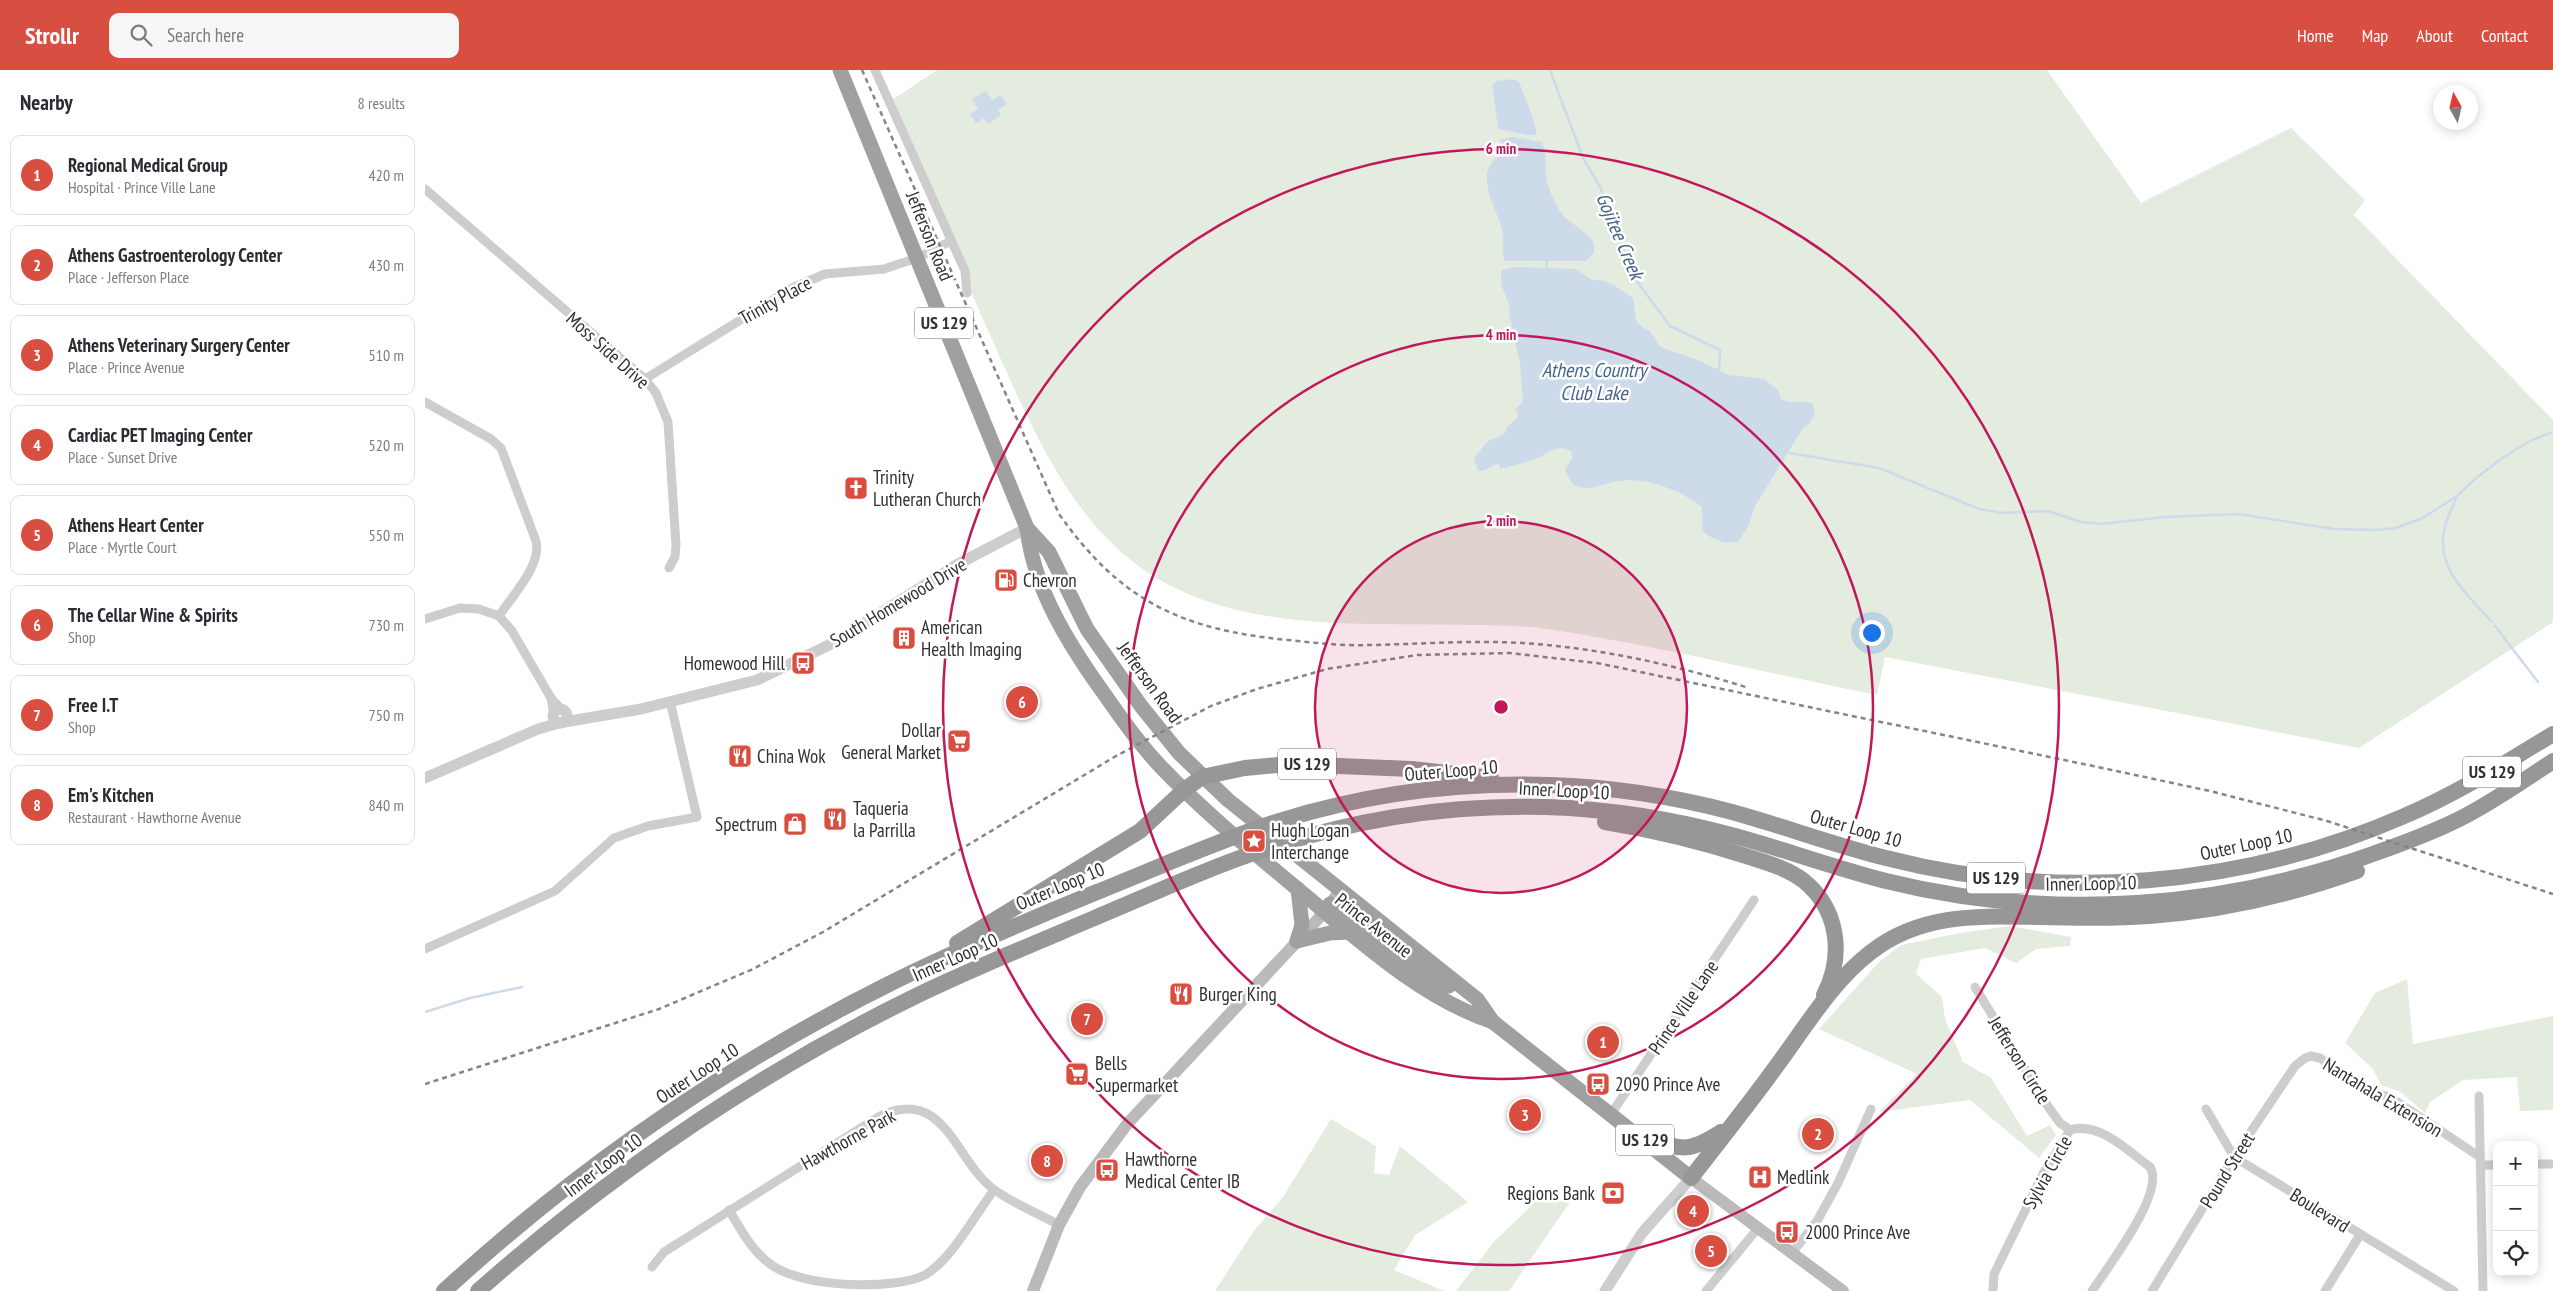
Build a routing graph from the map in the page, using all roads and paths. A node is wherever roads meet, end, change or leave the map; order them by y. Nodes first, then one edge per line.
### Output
1 (840, 70) edge
2 (875, 70) edge
3 (425, 189) edge
4 (951, 241) junction
5 (917, 258) junction
6 (967, 293) dead end
7 (645, 379) junction
8 (425, 402) edge
9 (1027, 528) junction
10 (669, 568) dead end
11 (499, 616) junction
12 (425, 620) edge
13 (670, 701) junction
14 (559, 716) junction
15 (2553, 734) edge
16 (2553, 761) edge
17 (1202, 777) junction
18 (425, 778) edge
19 (1547, 784) junction
20 (1184, 790) junction
21 (1483, 807) junction
22 (1271, 835) joint
23 (1240, 842) joint
24 (2366, 863) junction
25 (1293, 885) junction
26 (1341, 890) junction
27 (1754, 900) dead end
28 (1327, 907) junction
29 (1347, 932) junction
30 (1297, 942) junction
31 (425, 949) edge
32 (891, 983) junction
33 (1975, 987) dead end
34 (1469, 993) junction
35 (1817, 1010) junction
36 (1493, 1022) junction
37 (2311, 1056) joint
38 (2479, 1096) dead end
39 (1871, 1109) dead end
40 (2206, 1109) dead end
41 (1611, 1114) junction
42 (1734, 1124) junction
43 (2070, 1130) junction
44 (1637, 1134) junction
45 (2235, 1157) junction
46 (2480, 1161) junction
47 (2493, 1164) edge
48 (2538, 1164) edge
49 (2553, 1164) edge
50 (1691, 1178) junction
51 (994, 1190) junction
52 (729, 1210) junction
53 (1059, 1225) junction
54 (1759, 1227) junction
55 (2360, 1235) junction
56 (1792, 1253) junction
57 (651, 1267) dead end
58 (444, 1291) edge
59 (478, 1291) edge
60 (1033, 1291) edge
61 (1605, 1291) edge
62 (1706, 1291) edge
63 (1843, 1291) edge
64 (1993, 1291) edge
65 (2092, 1291) edge
66 (2152, 1291) edge
67 (2325, 1291) edge
68 (2454, 1291) edge
69 (2483, 1291) edge

1 - 5 highway, Jefferson Road / US 129
2 - 4 street
3 - 7 street, Moss Side Drive
4 - 5 street, Trinity Place
4 - 6 street
5 - 7 street, Trinity Place
5 - 9 highway, Jefferson Road / US 129
7 - 10 street, Moss Side Drive
8 - 11 street
9 - 13 street, South Homewood Drive
9 - 17 highway, Jefferson Road / US 129
9 - 20 highway, Jefferson Road / US 129
11 - 12 street
11 - 14 street
13 - 14 street, South Homewood Drive
13 - 31 street
14 - 18 street, South Homewood Drive
15 - 19 highway, Outer Loop 10 / US 129
16 - 24 highway, US 129
17 - 19 highway, US 129
17 - 20 highway
17 - 22 highway, Jefferson Road
19 - 32 highway, Outer Loop 10
20 - 23 highway, Jefferson Road / US 129
20 - 32 highway
21 - 24 highway, Inner Loop 10
21 - 35 highway
21 - 59 highway, Inner Loop 10
22 - 26 highway, Prince Avenue
23 - 25 highway, Prince Avenue / US 129
24 - 35 highway, US 129
25 - 28 highway, Prince Avenue / US 129
25 - 30 highway
26 - 28 main road
26 - 34 highway, Prince Avenue
27 - 41 street, Prince Ville Lane
28 - 29 highway, Prince Avenue / US 129
28 - 30 main road
28 - 34 highway
29 - 30 highway
29 - 36 highway, Prince Avenue / US 129
30 - 53 main road
32 - 58 highway, Outer Loop 10
33 - 43 street, Jefferson Circle
34 - 36 highway, Prince Avenue
35 - 42 highway, US 129
36 - 41 highway, Prince Avenue / US 129
37 - 45 street, Pound Street
37 - 46 street, Nantahala Extension
38 - 46 street
39 - 56 street
40 - 45 street, Boulevard
41 - 44 highway, Prince Avenue / US 129
42 - 44 highway
42 - 50 highway, US 129
43 - 64 street, Sylvia Circle
43 - 65 street, Sylvia Circle
44 - 50 highway, Prince Avenue / US 129
45 - 55 street, Boulevard
45 - 66 street, Pound Street
46 - 47 street
46 - 69 street
48 - 49 street
50 - 54 main road, Prince Avenue
50 - 61 street
51 - 52 street, Hawthorne Park
51 - 52 street
51 - 53 street, Hawthorne Park
52 - 57 street, Hawthorne Park
53 - 60 main road
54 - 56 main road, Prince Avenue
54 - 62 street
55 - 67 street
55 - 68 street, Boulevard
56 - 63 main road, Prince Avenue

